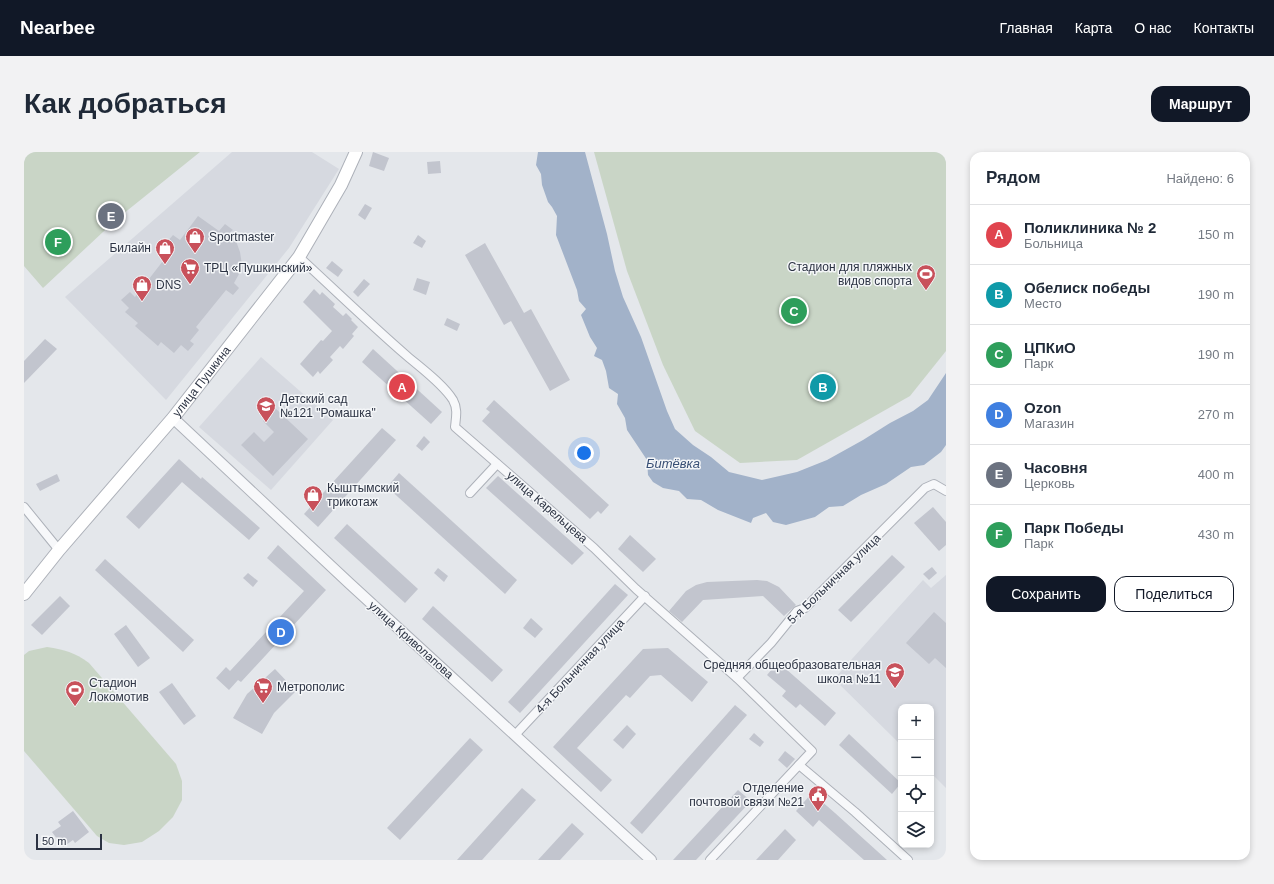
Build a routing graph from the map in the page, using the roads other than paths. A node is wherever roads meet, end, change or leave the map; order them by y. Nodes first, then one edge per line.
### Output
1 (356, 152) edge
2 (299, 256) junction
3 (173, 418) junction
4 (497, 464) junction
5 (946, 491) edge
6 (470, 493) dead end
7 (24, 508) edge
8 (59, 550) junction
9 (24, 594) edge
10 (645, 596) junction
11 (737, 678) junction
12 (515, 735) junction
13 (799, 765) junction
14 (650, 860) edge
15 (710, 860) edge
16 (908, 860) edge

1 - 2 main road, улица Пушкина
2 - 3 main road, улица Пушкина
2 - 4 street, улица Карельцева
3 - 8 main road, улица Пушкина
3 - 12 street, улица Криволапова
4 - 6 street
4 - 10 street, улица Карельцева
5 - 11 street, 5-я Больничная улица
7 - 8 street
8 - 9 main road, улица Пушкина
10 - 11 street, улица Карельцева
10 - 12 street, 4-я Больничная улица
11 - 13 street, улица Карельцева
12 - 14 street, улица Криволапова
13 - 15 street
13 - 16 street

